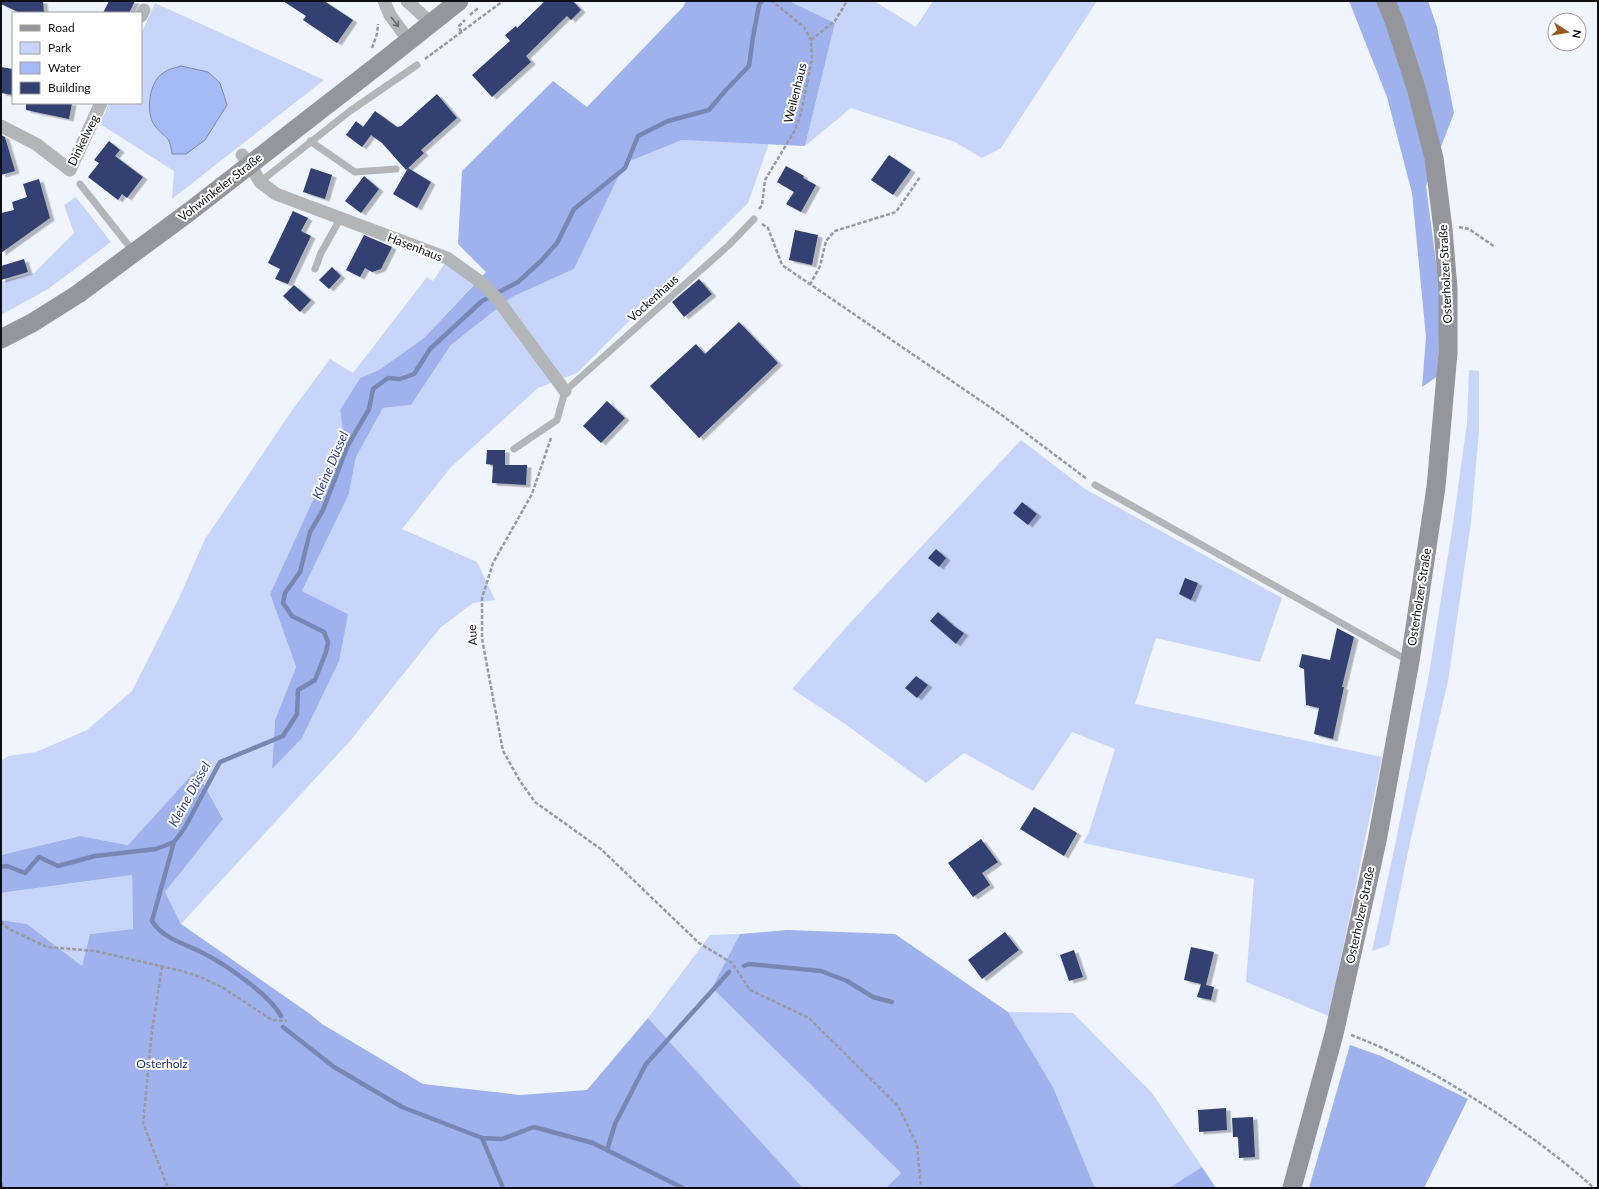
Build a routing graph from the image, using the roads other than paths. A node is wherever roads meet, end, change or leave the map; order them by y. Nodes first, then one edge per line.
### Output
1 (384, 1) edge
2 (407, 1) edge
3 (459, 1) edge
4 (1386, 1) edge
5 (431, 23) junction
6 (409, 41) junction
7 (416, 65) road end
8 (101, 104) edge
9 (1, 126) edge
10 (310, 141) junction
11 (246, 160) junction
12 (396, 169) dead end
13 (260, 182) junction
14 (80, 184) dead end
15 (340, 219) junction
16 (754, 219) road end
17 (134, 252) junction
18 (315, 269) dead end
19 (1, 339) edge
20 (565, 391) junction
21 (514, 449) dead end
22 (1096, 485) road end
23 (1410, 661) junction
24 (1292, 1188) edge

1 -> 6 street
2 - 5 street
3 - 5 main road, Vohwinkeler Straße
4 - 23 main road, Osterholzer Straße
5 - 6 main road, Vohwinkeler Straße
6 - 11 main road, Vohwinkeler Straße
7 - 10 lane, Vohwinkeler Straße
8 - 9 street, Dinkelweg
10 - 12 lane
10 - 13 lane, Vohwinkeler Straße
11 - 13 street, Hasenhaus
11 - 17 main road, Vohwinkeler Straße
13 - 15 street, Hasenhaus
14 - 17 lane, Dinkelweg
15 - 18 lane
15 - 20 street, Hasenhaus
16 - 20 lane, Vockenhaus
17 - 19 main road, Vohwinkeler Straße
20 - 21 lane
22 - 23 lane
23 - 24 main road, Osterholzer Straße

